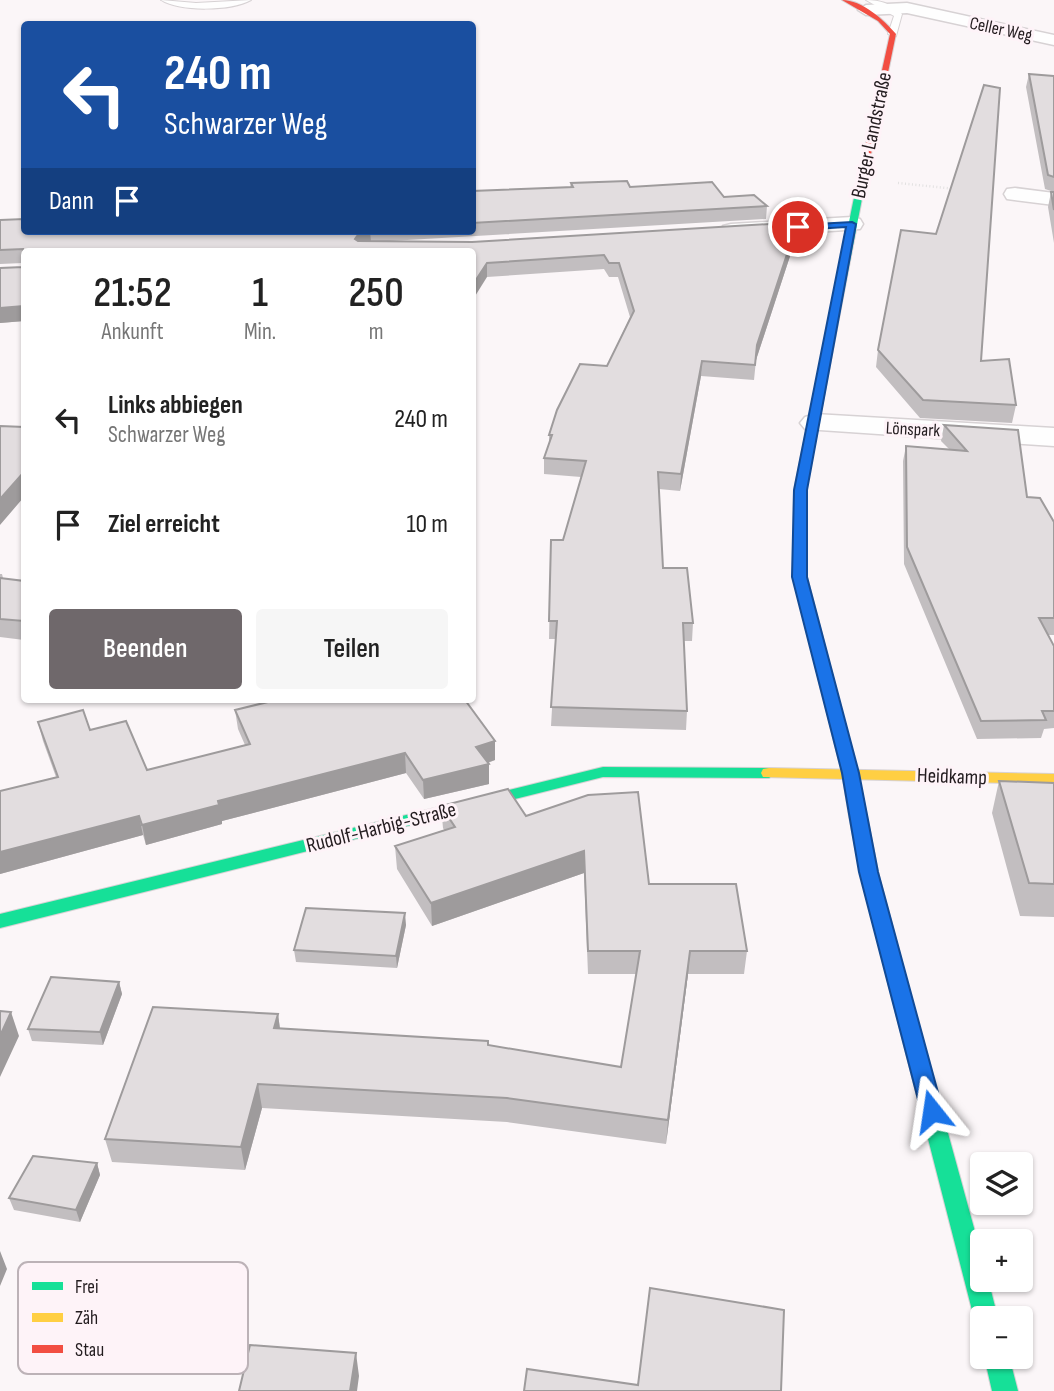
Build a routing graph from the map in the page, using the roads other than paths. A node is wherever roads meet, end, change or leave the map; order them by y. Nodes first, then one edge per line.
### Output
1 (165, 0) edge
2 (247, 0) edge
3 (845, 0) edge
4 (868, 5) edge
5 (892, 9) junction
6 (893, 34) junction
7 (1054, 40) edge
8 (1015, 194) road end
9 (1054, 199) edge
10 (852, 224) junction
11 (714, 232) edge
12 (815, 423) junction
13 (1054, 437) edge
14 (850, 773) junction
15 (1054, 779) edge
16 (0, 920) edge
17 (983, 1306) edge
18 (999, 1369) edge
19 (1005, 1391) edge

1 - 2 lane
3 - 4 street
4 - 5 street, Celler Weg
4 - 6 street
5 - 6 lane
5 - 7 street, Celler Weg
6 - 10 street, Burger Landstraße
8 - 9 street
10 - 11 street
10 - 12 street, Burger Landstraße
12 - 13 street, Lönspark
12 - 14 street, Burger Landstraße
14 - 15 street, Heidkamp
14 - 16 street, Rudolf-Harbig-Straße
14 - 17 street, Burger Landstraße
18 - 19 street

